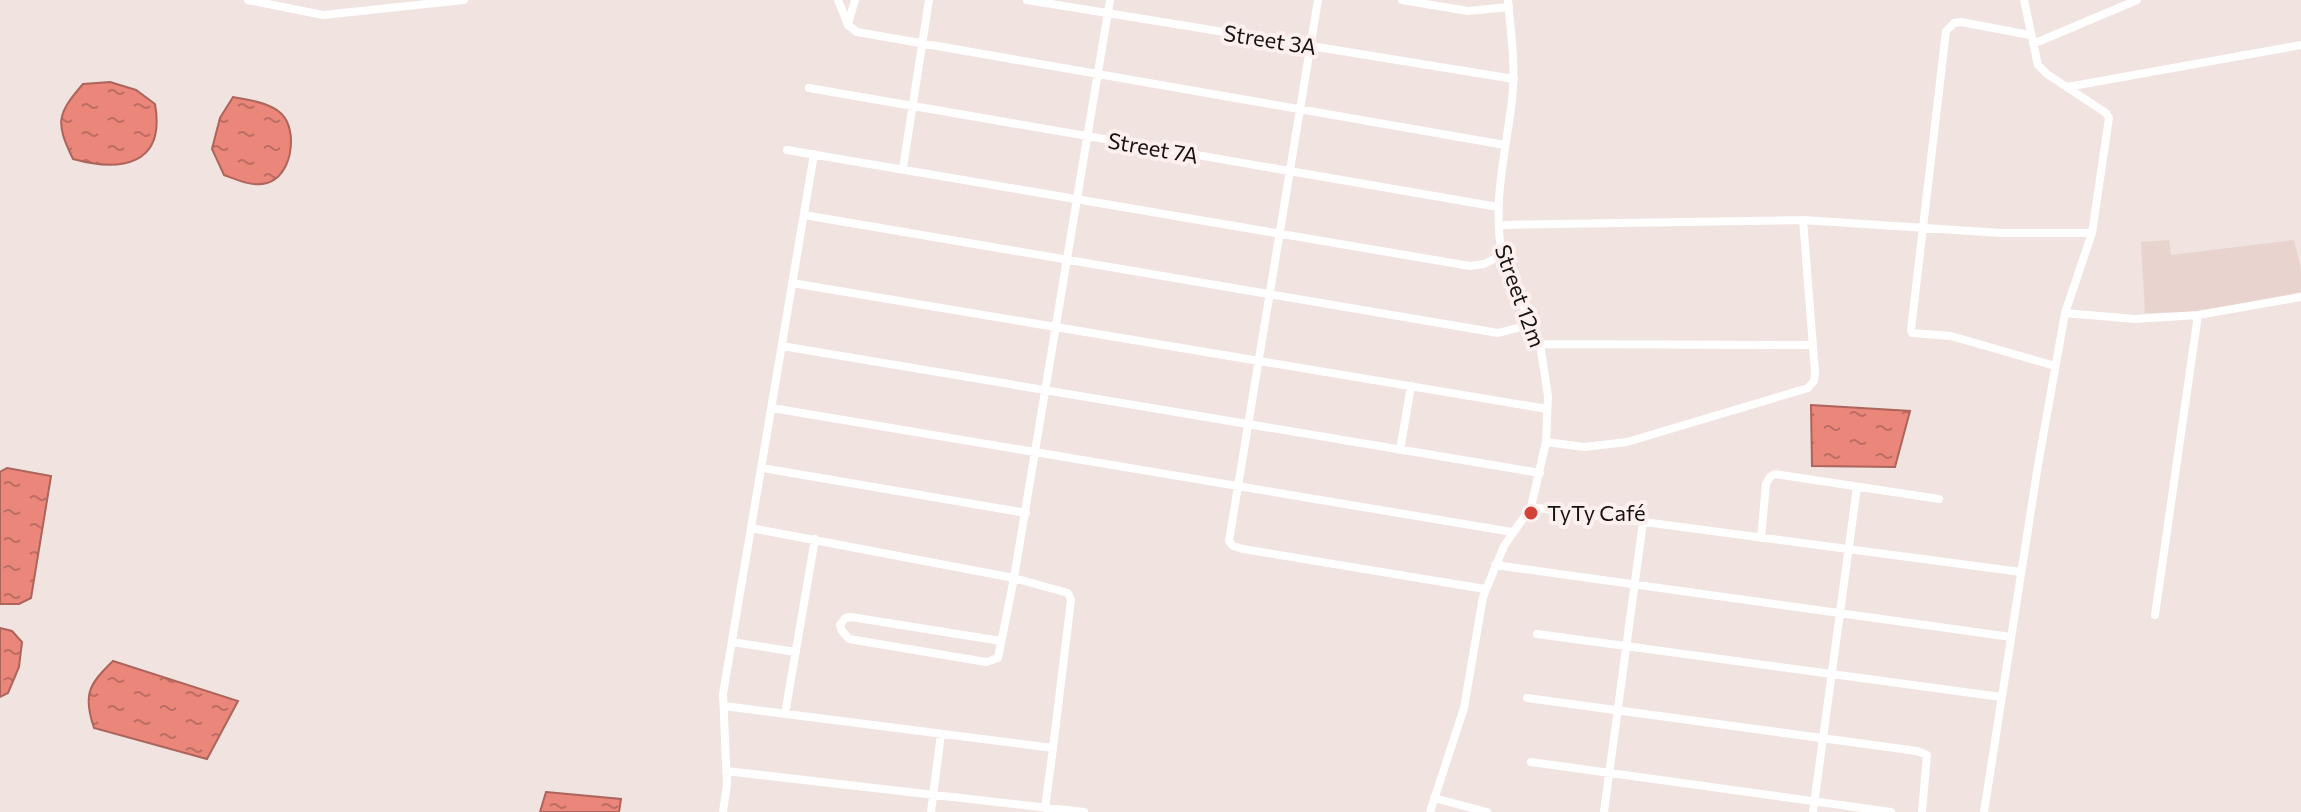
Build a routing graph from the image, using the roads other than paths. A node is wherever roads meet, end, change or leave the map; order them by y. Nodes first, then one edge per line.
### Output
1 (248, 0) edge
2 (464, 0) edge
3 (838, 0) edge
4 (855, 0) edge
5 (929, 0) edge
6 (1027, 0) edge
7 (1110, 0) edge
8 (1318, 0) edge
9 (1402, 0) edge
10 (2024, 0) edge
11 (2137, 0) edge
12 (1509, 4) edge
13 (1108, 13) junction
14 (848, 25) junction
15 (2031, 39) junction
16 (922, 44) junction
17 (2301, 45) edge
18 (1310, 46) junction
19 (1098, 75) junction
20 (1514, 79) junction
21 (2066, 87) junction
22 (809, 88) dead end
23 (913, 106) junction
24 (1300, 110) junction
25 (1088, 136) junction
26 (1505, 145) junction
27 (787, 150) dead end
28 (814, 154) junction
29 (903, 168) junction
30 (1290, 171) junction
31 (1078, 198) junction
32 (1498, 207) junction
33 (804, 215) junction
34 (1803, 220) junction
35 (1499, 225) junction
36 (1922, 228) junction
37 (1280, 233) junction
38 (2092, 233) junction
39 (1502, 255) junction
40 (1067, 260) junction
41 (792, 283) junction
42 (1270, 294) junction
43 (2301, 297) edge
44 (2065, 313) junction
45 (2198, 315) junction
46 (1532, 324) junction
47 (1056, 327) junction
48 (1540, 344) junction
49 (1813, 345) junction
50 (782, 346) junction
51 (1259, 361) junction
52 (2055, 366) junction
53 (1411, 386) junction
54 (1046, 390) junction
55 (772, 408) junction
56 (1547, 409) junction
57 (1249, 425) junction
58 (1546, 442) junction
59 (1400, 450) junction
60 (1036, 452) junction
61 (762, 468) junction
62 (1540, 473) junction
63 (1239, 487) junction
64 (1857, 487) junction
65 (1939, 499) dead end
66 (1531, 507) junction
67 (1026, 513) junction
68 (1643, 522) junction
69 (751, 528) junction
70 (1512, 532) junction
71 (1761, 538) junction
72 (815, 539) junction
73 (1848, 549) junction
74 (1495, 565) junction
75 (2021, 572) junction
76 (1014, 578) junction
77 (1635, 585) junction
78 (1485, 589) junction
79 (1840, 613) junction
80 (2155, 615) dead end
81 (1537, 634) dead end
82 (2011, 637) junction
83 (1001, 641) junction
84 (732, 642) junction
85 (1627, 646) junction
86 (796, 652) junction
87 (1832, 674) junction
88 (2001, 697) junction
89 (1527, 698) dead end
90 (724, 706) junction
91 (1618, 711) junction
92 (785, 714) junction
93 (941, 734) junction
94 (1823, 739) junction
95 (1053, 748) junction
96 (1531, 762) dead end
97 (726, 771) junction
98 (1610, 773) junction
99 (933, 795) junction
100 (1434, 798) junction
101 (1815, 801) junction
102 (1045, 808) junction
103 (723, 812) edge
104 (931, 812) edge
105 (1084, 812) edge
106 (1430, 812) edge
107 (1487, 812) edge
108 (1604, 812) edge
109 (1813, 812) edge
110 (1891, 812) edge
111 (1922, 812) edge
112 (1984, 812) edge

1 - 2 street
3 - 14 street
4 - 14 street
5 - 16 street
6 - 13 street, Street 3A
7 - 13 street
8 - 18 street
9 - 12 street
10 - 15 street
11 - 15 street
12 - 20 street, Street 12m
13 - 18 street, Street 3A
13 - 19 street
14 - 16 street
15 - 21 street
15 - 36 street
16 - 19 street
16 - 23 street
17 - 21 street
18 - 20 street, Street 3A
18 - 24 street
19 - 24 street
19 - 25 street
20 - 26 street, Street 12m
21 - 38 street
22 - 23 street, Street 7A
23 - 25 street, Street 7A
23 - 29 street
24 - 26 street
24 - 30 street
25 - 30 street, Street 7A
25 - 31 street
26 - 32 street, Street 12m
27 - 28 street
28 - 29 street
28 - 33 street
29 - 31 street
30 - 32 street, Street 7A
30 - 37 street
31 - 37 street
31 - 40 street
32 - 35 street, Street 12m
33 - 40 street
33 - 41 street
34 - 35 street
34 - 36 street
34 - 49 street
35 - 39 street, Street 12m
36 - 38 street
36 - 52 street
37 - 39 street
37 - 42 street
38 - 44 street
39 - 46 street, Street 12m
40 - 42 street
40 - 47 street
41 - 47 street
41 - 50 street
42 - 46 street
42 - 51 street
43 - 45 street
44 - 45 street
44 - 52 street
45 - 80 street
46 - 48 street, Street 12m
47 - 51 street
47 - 54 street
48 - 49 street
48 - 56 street, Street 12m
49 - 58 street
50 - 54 street
50 - 55 street
51 - 53 street
51 - 57 street
52 - 75 street
53 - 56 street
53 - 59 street
54 - 57 street
54 - 60 street
55 - 60 street
55 - 61 street
56 - 58 street, Street 12m
57 - 59 street
57 - 63 street
58 - 62 street, Street 12m
59 - 62 street
60 - 63 street
60 - 67 street
61 - 67 street
61 - 69 street
62 - 66 street, Street 12m
63 - 70 street
63 - 78 street
64 - 65 street
64 - 71 street
64 - 73 street
66 - 68 street
66 - 70 street, Street 12m
67 - 76 street
68 - 71 street
68 - 77 street
69 - 72 street
69 - 84 street
70 - 74 street, Street 12m
71 - 73 street
72 - 76 street
72 - 86 street
73 - 75 street
73 - 79 street
74 - 77 street
74 - 78 street, Street 12m
75 - 82 street
76 - 83 street
76 - 95 street
77 - 79 street
77 - 85 street
78 - 100 street, Street 12m
79 - 82 street
79 - 87 street
81 - 85 street
82 - 88 street
83 - 83 street
84 - 86 street
84 - 90 street
85 - 87 street
85 - 91 street
86 - 92 street
87 - 88 street
87 - 94 street
88 - 112 street
89 - 91 street
90 - 92 street
90 - 97 street
91 - 94 street
91 - 98 street
92 - 93 street
93 - 95 street
93 - 99 street
94 - 101 street
94 - 111 street
95 - 102 street
96 - 98 street
97 - 99 street
97 - 103 street
98 - 101 street
98 - 108 street
99 - 102 street
99 - 104 street
100 - 106 street, Street 12m
100 - 107 street
101 - 109 street
101 - 110 street
102 - 105 street

